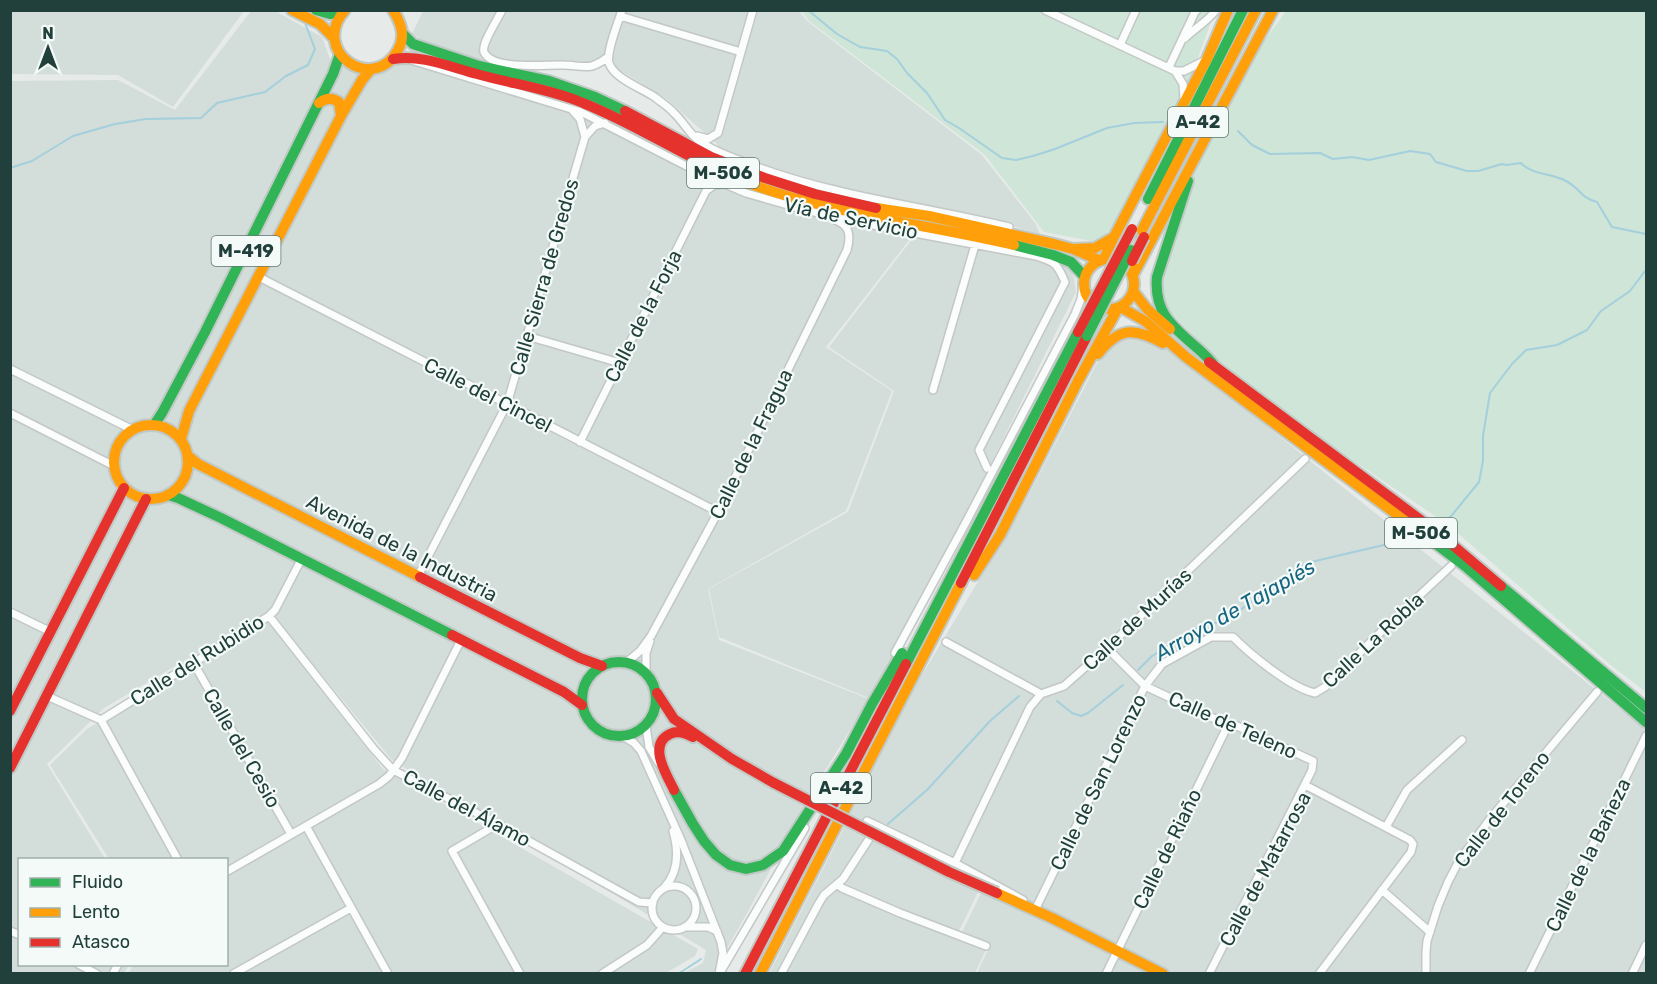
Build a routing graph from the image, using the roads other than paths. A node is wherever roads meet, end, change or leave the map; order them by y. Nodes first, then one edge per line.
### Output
1 (292, 10) edge
2 (316, 10) edge
3 (393, 10) edge
4 (502, 10) edge
5 (753, 10) edge
6 (1045, 10) edge
7 (1069, 10) edge
8 (1136, 10) edge
9 (1197, 10) edge
10 (1207, 10) edge
11 (1216, 10) edge
12 (1228, 10) edge
13 (1243, 10) edge
14 (1256, 10) edge
15 (1262, 10) edge
16 (1273, 10) edge
17 (1281, 10) edge
18 (344, 11) edge
19 (621, 13) edge
20 (1064, 20) junction
21 (1208, 20) junction
22 (403, 34) junction
23 (334, 38) junction
24 (1183, 40) junction
25 (1120, 45) junction
26 (741, 52) junction
27 (340, 54) junction
28 (1249, 54) junction
29 (608, 57) junction
30 (399, 58) junction
31 (1207, 59) junction
32 (371, 69) junction
33 (1172, 69) junction
34 (1184, 102) junction
35 (319, 103) junction
36 (572, 109) junction
37 (341, 116) junction
38 (605, 123) junction
39 (692, 133) junction
40 (585, 137) junction
41 (1202, 142) junction
42 (704, 176) junction
43 (724, 184) junction
44 (706, 190) junction
45 (805, 210) junction
46 (1009, 228) dead end
47 (1139, 233) junction
48 (1114, 237) junction
49 (975, 245) junction
50 (1073, 249) junction
51 (1037, 253) junction
52 (1101, 260) junction
53 (1133, 275) junction
54 (259, 278) junction
55 (1084, 281) junction
56 (1134, 291) junction
57 (1119, 307) junction
58 (1086, 335) junction
59 (527, 336) junction
60 (1186, 357) junction
61 (620, 363) junction
62 (1215, 367) junction
63 (10, 369) edge
64 (1078, 381) junction
65 (933, 390) dead end
66 (507, 405) junction
67 (10, 412) edge
68 (154, 425) junction
69 (133, 430) junction
70 (181, 440) junction
71 (580, 442) junction
72 (188, 456) junction
73 (1305, 459) dead end
74 (114, 466) junction
75 (987, 468) dead end
76 (124, 488) junction
77 (168, 495) junction
78 (146, 499) junction
79 (718, 512) junction
80 (302, 560) junction
81 (1451, 566) dead end
82 (418, 576) junction
83 (937, 602) junction
84 (10, 612) edge
85 (944, 615) junction
86 (269, 616) junction
87 (51, 632) junction
88 (651, 636) junction
89 (1233, 637) joint
90 (461, 640) junction
91 (946, 642) dead end
92 (1107, 648) junction
93 (193, 662) junction
94 (627, 662) junction
95 (602, 666) junction
96 (646, 673) junction
97 (1145, 686) junction
98 (656, 692) junction
99 (1597, 692) dead end
100 (1041, 694) junction
101 (47, 696) junction
102 (872, 704) junction
103 (582, 705) junction
104 (1647, 708) edge
105 (10, 711) edge
106 (674, 719) junction
107 (100, 720) junction
108 (648, 722) junction
109 (1647, 722) edge
110 (1228, 725) junction
111 (622, 736) junction
112 (1647, 736) edge
113 (1462, 740) dead end
114 (846, 754) junction
115 (732, 759) junction
116 (10, 768) edge
117 (393, 770) junction
118 (1305, 785) junction
119 (674, 790) junction
120 (668, 815) junction
121 (498, 824) junction
122 (306, 826) junction
123 (1386, 827) junction
124 (291, 834) junction
125 (177, 858) edge
126 (955, 863) junction
127 (228, 871) edge
128 (837, 884) junction
129 (664, 888) junction
130 (1382, 890) junction
131 (652, 903) junction
132 (351, 908) junction
133 (1036, 908) junction
134 (1052, 918) junction
135 (663, 927) junction
136 (686, 927) junction
137 (717, 930) junction
138 (1430, 932) junction
139 (1647, 945) edge
140 (986, 946) dead end
141 (1118, 951) junction
142 (82, 966) edge
143 (244, 971) edge
144 (97, 974) edge
145 (233, 974) edge
146 (388, 974) edge
147 (520, 974) edge
148 (602, 974) edge
149 (720, 974) edge
150 (745, 974) edge
151 (760, 974) edge
152 (781, 974) edge
153 (1106, 974) edge
154 (1163, 974) edge
155 (1209, 974) edge
156 (1318, 974) edge
157 (1426, 974) edge
158 (1529, 974) edge
159 (1632, 974) edge

1 - 23 main road
2 - 18 main road
3 - 22 main road
4 - 29 street
5 - 26 street
6 - 20 street
7 - 20 street
8 - 25 street
9 - 24 street
10 - 21 street
11 - 21 street
12 - 31 main road
13 - 47 main road, A-42
14 - 47 main road, A-42
15 - 47 main road
16 - 28 main road
17 - 28 main road
18 - 23 main road
19 - 26 street
19 - 29 street
20 - 25 street
21 - 24 street
22 - 30 main road
22 - 50 main road, M-506
23 - 27 main road
24 - 33 street
25 - 33 street
26 - 39 street
27 - 32 main road
27 - 35 main road, M-419
28 - 41 main road
29 - 39 street, Vía de Servicio
30 - 32 main road, M-506
30 - 36 street, Vía de Servicio
30 - 51 main road, M-506
31 - 33 street
31 - 34 main road
32 - 37 main road, M-419
33 - 34 street
34 - 48 main road
35 - 37 main road
35 - 68 main road, M-419
36 - 38 street, Vía de Servicio
36 - 40 street
37 - 54 main road, M-419
38 - 40 street
38 - 42 street, Vía de Servicio
39 - 46 street, Vía de Servicio
40 - 59 street, Calle Sierra de Gredos
41 - 53 main road
41 - 62 main road
42 - 43 street, Vía de Servicio
42 - 44 street
43 - 44 street
43 - 45 street, Vía de Servicio
44 - 61 street, Calle de la Forja
45 - 49 street, Vía de Servicio
45 - 79 street, Calle de la Fragua
47 - 58 main road, A-42, bridge
48 - 50 main road
48 - 52 main road
49 - 51 street, Vía de Servicio
49 - 65 street
50 - 52 main road, M-506
51 - 55 main road, M-506
51 - 75 street, Vía de Servicio
52 - 53 main road, M-506
52 - 55 main road
53 - 56 main road
54 - 66 street, Calle del Cincel
54 - 70 main road, M-419
55 - 57 main road, M-506
55 - 102 street
56 - 57 main road
56 - 62 main road, M-506
57 - 60 main road, M-506
57 - 64 main road
58 - 83 main road, A-42
58 - 85 main road, A-42
59 - 61 street
59 - 66 street, Calle Sierra de Gredos
60 - 64 main road
60 - 109 main road, M-506
61 - 71 street, Calle de la Forja
62 - 104 main road, M-506
63 - 69 street
64 - 85 main road
66 - 71 street, Calle del Cincel
66 - 82 street, Calle Sierra de Gredos
67 - 74 street
68 - 69 main road
68 - 70 main road
69 - 74 main road
70 - 72 main road
71 - 79 street, Calle del Cincel
72 - 77 main road
72 - 82 main road, Avenida de la Industria
73 - 92 street, Calle de Murías
74 - 76 main road
76 - 78 main road
76 - 87 main road
77 - 78 main road
77 - 80 main road
78 - 101 main road
79 - 88 street, Calle de la Fragua
80 - 86 street, Calle del Rubidio
80 - 90 main road
81 - 89 street, Calle La Robla
82 - 95 main road, Avenida de la Industria
83 - 102 main road
83 - 150 main road, A-42
84 - 87 street
85 - 151 main road, A-42
86 - 93 street, Calle del Rubidio
86 - 117 street, Calle del Álamo
87 - 105 main road
88 - 94 street, Calle de la Fragua
88 - 96 street, Calle de la Fragua
89 - 97 street, Calle de San Lorenzo
90 - 103 main road
90 - 117 street
91 - 100 street
92 - 97 street, Calle de Teleno
92 - 100 street, Calle de Murías
93 - 107 street, Calle del Rubidio
93 - 124 street, Calle del Cesio
94 - 95 main road
94 - 96 main road
95 - 103 main road
96 - 98 main road
97 - 110 street, Calle de Teleno
97 - 133 street, Calle de San Lorenzo
98 - 106 main road
98 - 108 main road
99 - 138 street, Calle de Toreno
100 - 126 street
101 - 107 street
101 - 116 main road
102 - 114 main road
103 - 111 main road
106 - 108 main road
106 - 115 main road
107 - 125 street
108 - 111 main road
108 - 119 street
110 - 118 street, Calle de Teleno
110 - 141 street, Calle de Riaño
111 - 120 street
112 - 158 street, Calle de la Bañeza
113 - 123 street
114 - 119 main road
114 - 149 street
115 - 119 main road
115 - 134 main road, bridge
117 - 121 street, Calle del Álamo
117 - 122 street
118 - 123 street, Calle de Matarrosa
118 - 155 street, Calle de Matarrosa
120 - 129 street
120 - 137 street
121 - 131 street, Calle del Álamo
121 - 147 street
122 - 124 street
122 - 132 street
123 - 130 street, Calle de Matarrosa
124 - 127 street
126 - 128 street
126 - 133 street
128 - 140 street
128 - 152 street
129 - 131 street
129 - 136 street
130 - 138 street
130 - 156 street
131 - 135 street
132 - 143 street
132 - 146 street
133 - 134 street
134 - 141 main road
135 - 136 street
135 - 148 street
136 - 137 street
137 - 149 street
138 - 157 street, Calle de Toreno
139 - 159 street
141 - 153 street, Calle de Riaño
141 - 154 main road
142 - 144 street
143 - 145 street

